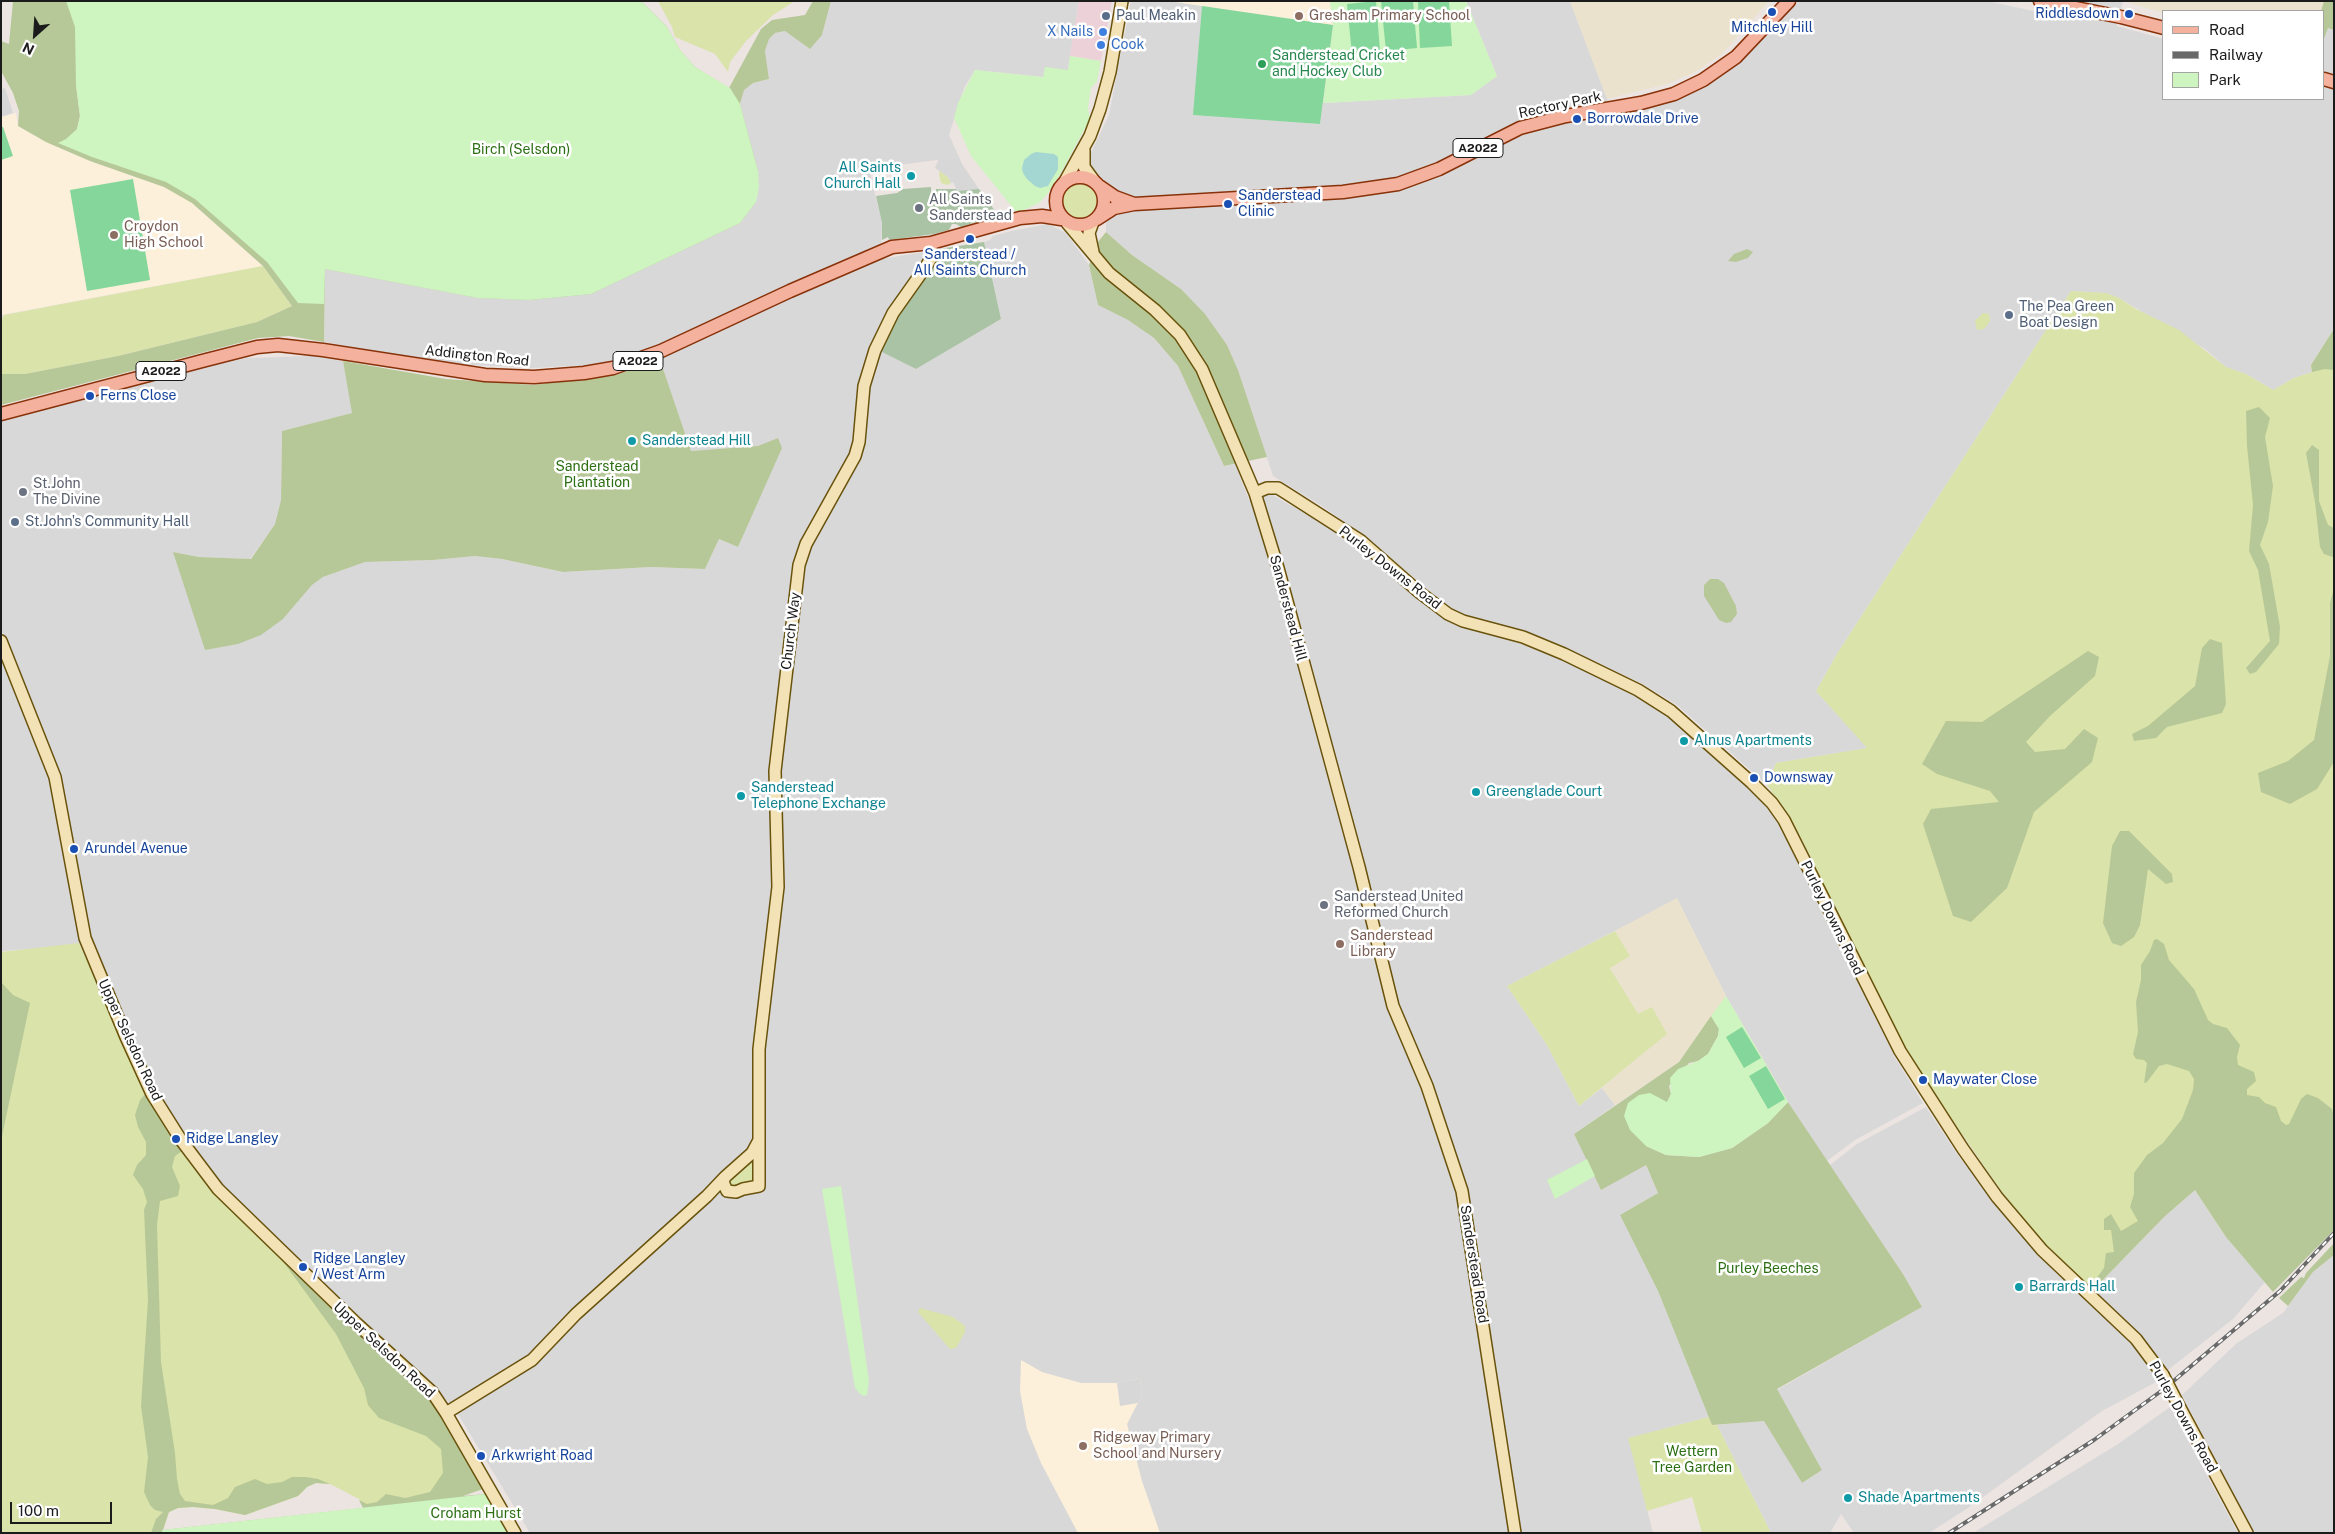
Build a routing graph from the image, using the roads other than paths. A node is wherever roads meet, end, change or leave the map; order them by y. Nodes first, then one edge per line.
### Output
1 (1122, 1) edge
2 (1789, 1) edge
3 (2040, 1) edge
4 (2162, 27) edge
5 (1085, 146) junction
6 (1097, 184) junction
7 (1062, 185) junction
8 (1134, 204) junction
9 (1020, 218) junction
10 (1064, 221) junction
11 (1095, 221) junction
12 (931, 243) junction
13 (1094, 257) junction
14 (1, 414) edge
15 (1255, 493) junction
16 (1, 640) edge
17 (1393, 1006) joint
18 (759, 1140) junction
19 (746, 1159) junction
20 (760, 1164) junction
21 (725, 1178) junction
22 (731, 1193) junction
23 (707, 1196) junction
24 (446, 1412) junction
25 (515, 1533) edge
26 (1515, 1533) edge
27 (2247, 1533) edge

1 - 5 street
2 - 8 main road, Rectory Park / A2022
3 - 4 main road
5 - 6 street
5 - 7 street
6 - 7 main road
6 - 8 main road, Rectory Park / A2022
6 - 11 main road
7 - 9 main road, A2022
7 - 10 main road
8 - 11 main road, Rectory Park / A2022
9 - 10 main road, A2022
9 - 12 main road, Addington Road / A2022
10 - 11 main road
10 - 13 street, Sanderstead Hill
11 - 13 street
12 - 14 main road, Addington Road / A2022
12 - 18 street, Church Way
13 - 15 street, Sanderstead Hill
15 - 17 street, Sanderstead Hill
15 - 27 street, Purley Downs Road, bridge
16 - 24 street, Upper Selsdon Road
17 - 26 street, Sanderstead Road
18 - 19 street
18 - 20 street
19 - 20 street
19 - 21 street
20 - 22 street
21 - 22 street
21 - 23 street
22 - 23 street
23 - 24 street
24 - 25 street, Upper Selsdon Road

